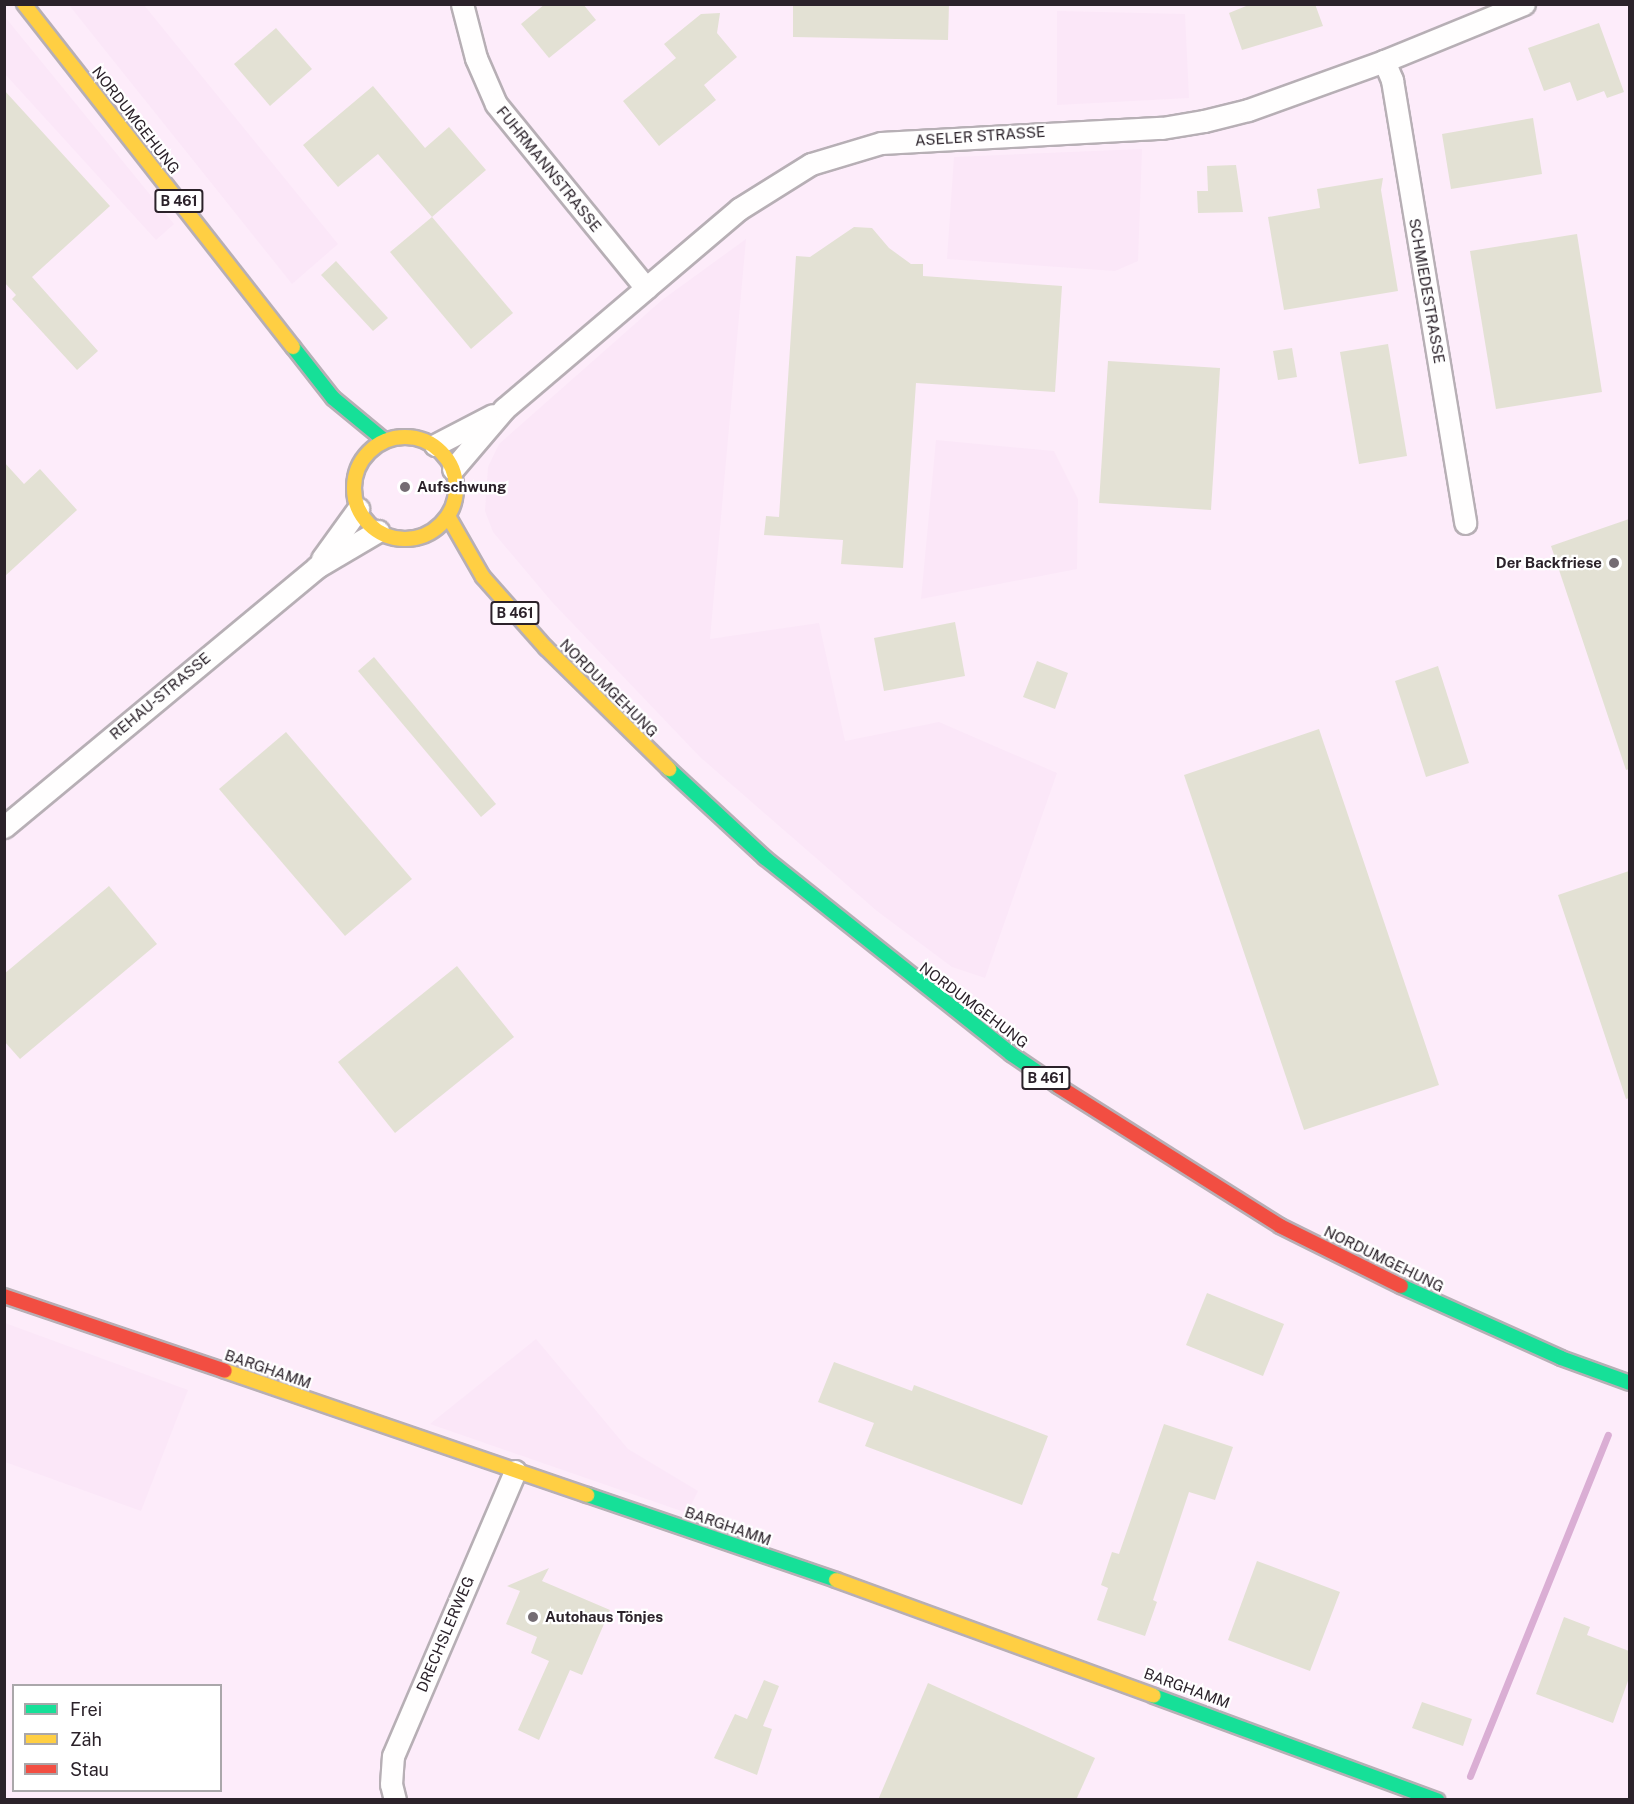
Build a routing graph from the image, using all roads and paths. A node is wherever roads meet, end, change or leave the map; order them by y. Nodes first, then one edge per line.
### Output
1 (24, 4) edge
2 (462, 4) edge
3 (1524, 4) edge
4 (1384, 61) junction
5 (646, 288) junction
6 (333, 398) junction
7 (504, 409) junction
8 (385, 441) junction
9 (435, 446) junction
10 (359, 465) junction
11 (453, 468) junction
12 (358, 509) junction
13 (448, 516) junction
14 (1465, 523) dead end
15 (378, 531) junction
16 (423, 536) junction
17 (440, 548) dead end
18 (457, 560) dead end
19 (316, 567) junction
20 (483, 577) junction
21 (4, 827) edge
22 (4, 1296) edge
23 (1629, 1383) edge
24 (515, 1472) junction
25 (395, 1800) edge
26 (1437, 1800) edge

1 - 6 main road, NORDUMGEHUNG / B 461
2 - 5 street, FUHRMANNSTRASSE
3 - 4 street, ASELER STRASSE
4 - 5 street, ASELER STRASSE
4 - 14 street, SCHMIEDESTRASSE
5 - 7 street, ASELER STRASSE
6 - 8 main road, NORDUMGEHUNG / B 461
6 - 10 main road, NORDUMGEHUNG / B 461
7 - 9 street, ASELER STRASSE
7 - 11 street, ASELER STRASSE
8 - 9 main road
8 - 10 main road
9 - 11 main road
10 - 12 main road, NORDUMGEHUNG
11 - 13 main road
12 - 15 main road
12 - 19 street, REHAU-STRASSE
13 - 16 main road
13 - 20 main road, NORDUMGEHUNG / B 461
15 - 16 main road
15 - 19 street, REHAU-STRASSE
16 - 17 main road
18 - 20 main road, NORDUMGEHUNG / B 461
19 - 21 street, REHAU-STRASSE
20 - 23 main road, NORDUMGEHUNG / B 461
22 - 24 main road, BARGHAMM
24 - 25 street, DRECHSLERWEG
24 - 26 main road, BARGHAMM

